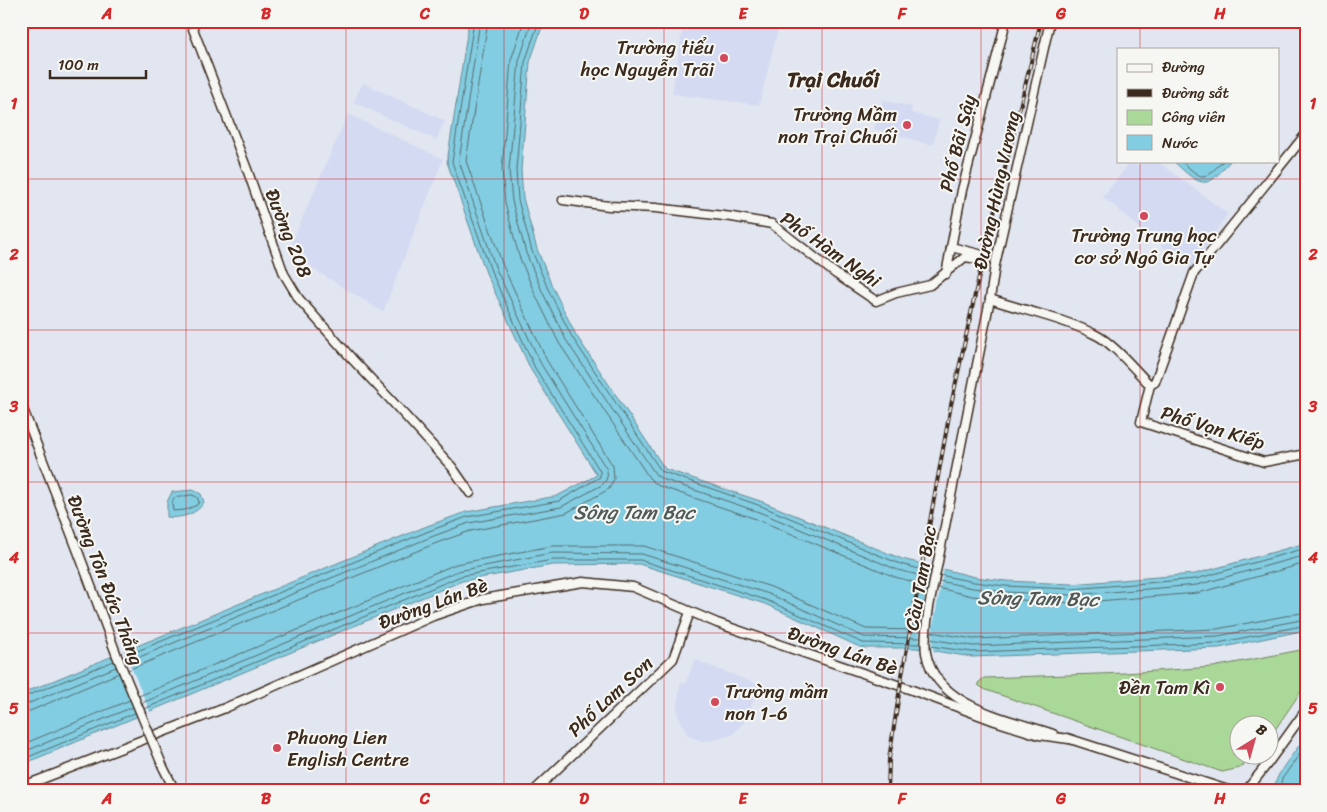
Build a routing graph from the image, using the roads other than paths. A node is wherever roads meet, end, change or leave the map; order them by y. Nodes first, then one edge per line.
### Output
1 (190, 21) edge
2 (1006, 21) edge
3 (1050, 21) edge
4 (1306, 134) edge
5 (563, 200) dead end
6 (951, 246) junction
7 (946, 274) junction
8 (990, 299) junction
9 (976, 366) joint
10 (1150, 385) junction
11 (21, 404) edge
12 (1306, 454) edge
13 (470, 493) dead end
14 (690, 612) junction
15 (1306, 710) edge
16 (1069, 739) junction
17 (21, 787) edge
18 (175, 791) edge
19 (534, 791) edge
20 (1231, 791) edge
21 (1246, 791) edge

1 - 13 main road, Đường 208
2 - 6 main road, Phố Bãi Sậy
3 - 8 main road, Đường Hùng Vương
4 - 10 main road
5 - 7 main road, Phố Hàm Nghi
6 - 7 main road, Phố Bãi Sậy
6 - 7 main road, Phố Hàm Nghi
8 - 9 main road, Đường Hùng Vương
8 - 10 main road
9 - 16 main road, Cầu Tam Bạc
10 - 12 main road, Phố Vạn Kiếp
11 - 18 main road, Đường Tôn Đức Thắng, bridge
14 - 16 main road, Đường Lán Bè
14 - 17 main road, Đường Lán Bè
14 - 19 main road, Phố Lam Sơn
15 - 21 main road
16 - 20 main road

